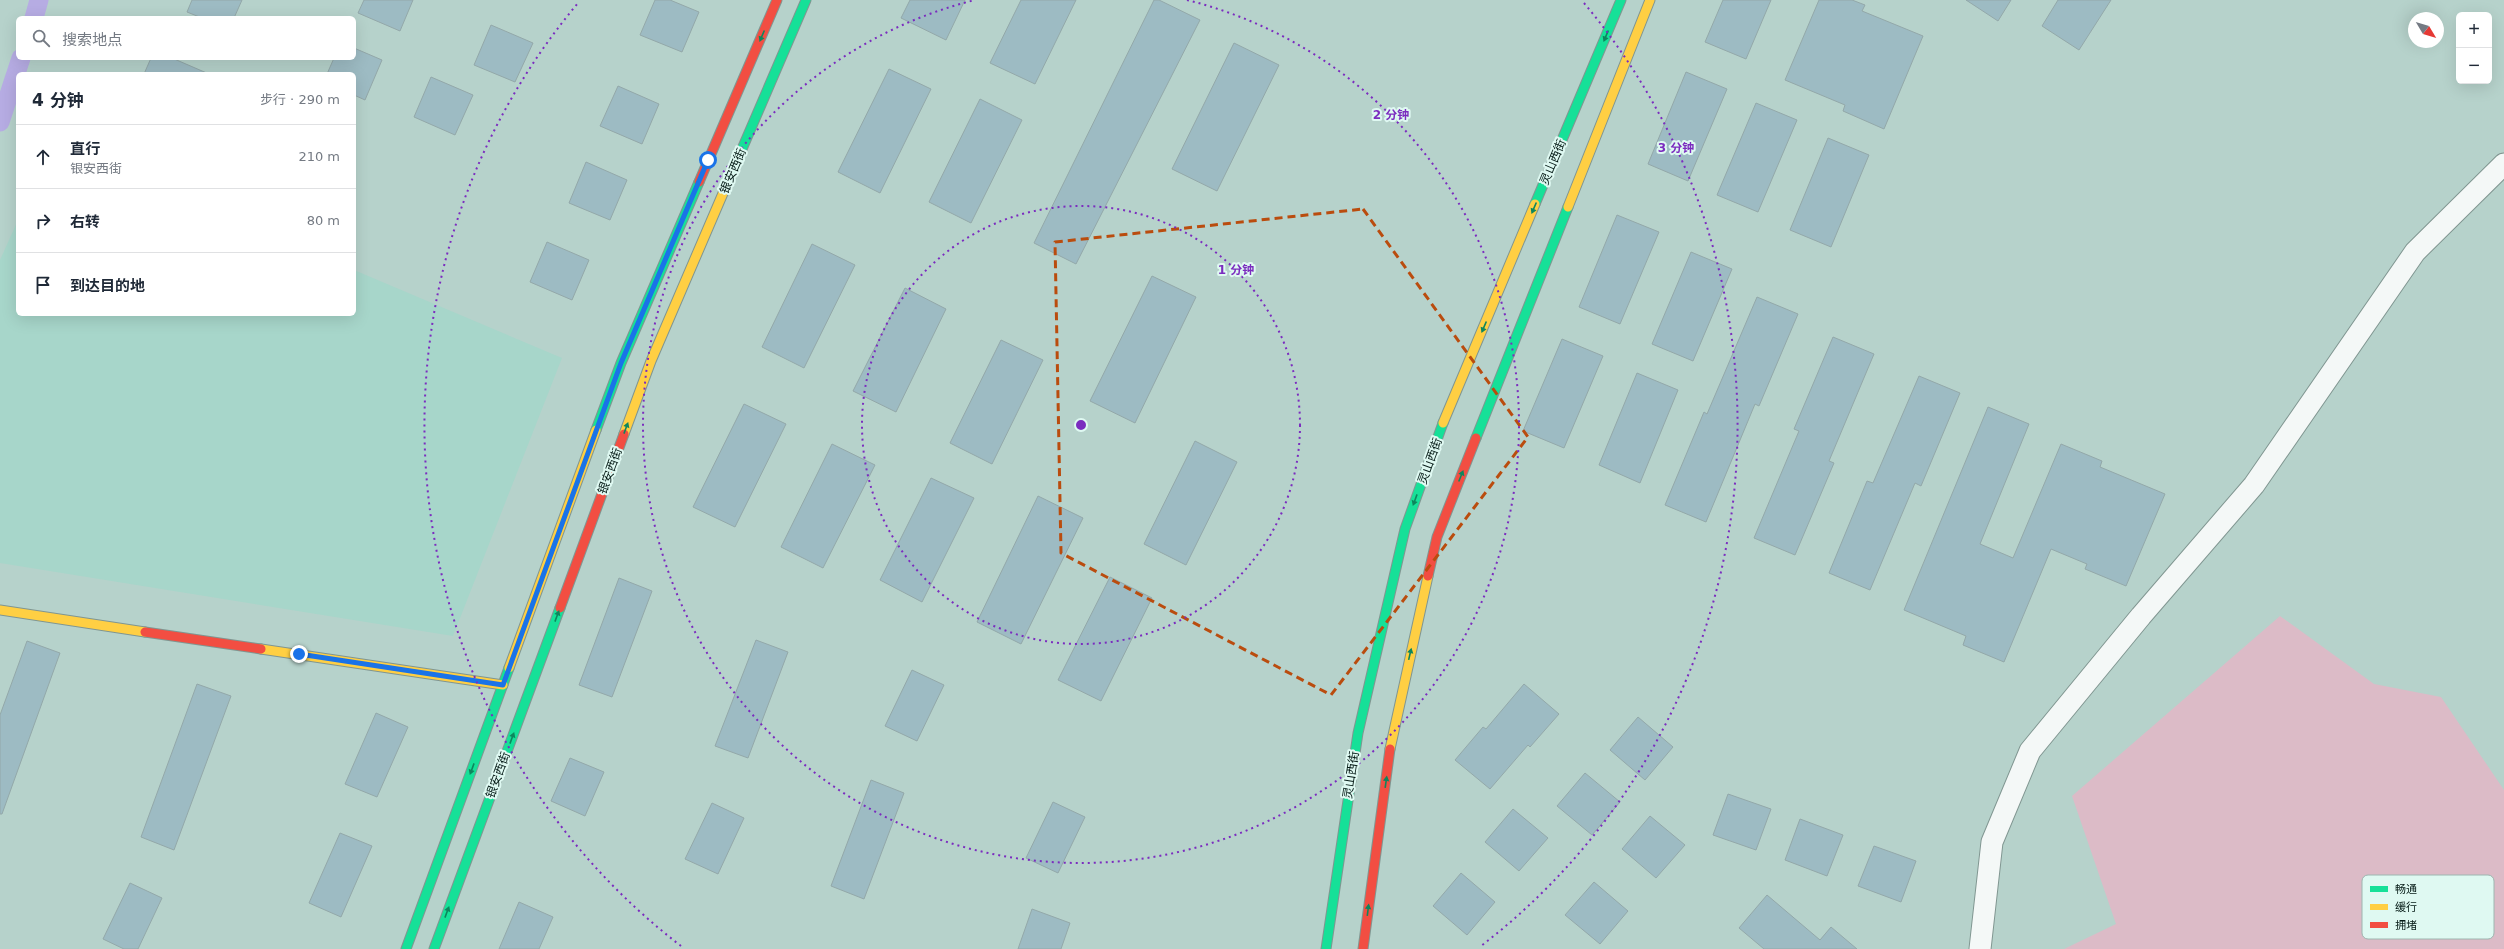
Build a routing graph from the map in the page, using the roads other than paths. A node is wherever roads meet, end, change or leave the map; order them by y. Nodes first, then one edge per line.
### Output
1 (777, 0) edge
2 (806, 0) edge
3 (1621, 0) edge
4 (1650, 0) edge
5 (2504, 164) edge
6 (0, 610) edge
7 (503, 685) junction
8 (406, 949) edge
9 (434, 949) edge
10 (1326, 949) edge
11 (1363, 949) edge
12 (1980, 949) edge

1 -> 7 main road
9 -> 2 main road, 银安西街
3 -> 10 main road, 灵山西街
11 -> 4 main road
5 - 12 street
6 - 7 main road
7 -> 8 main road

